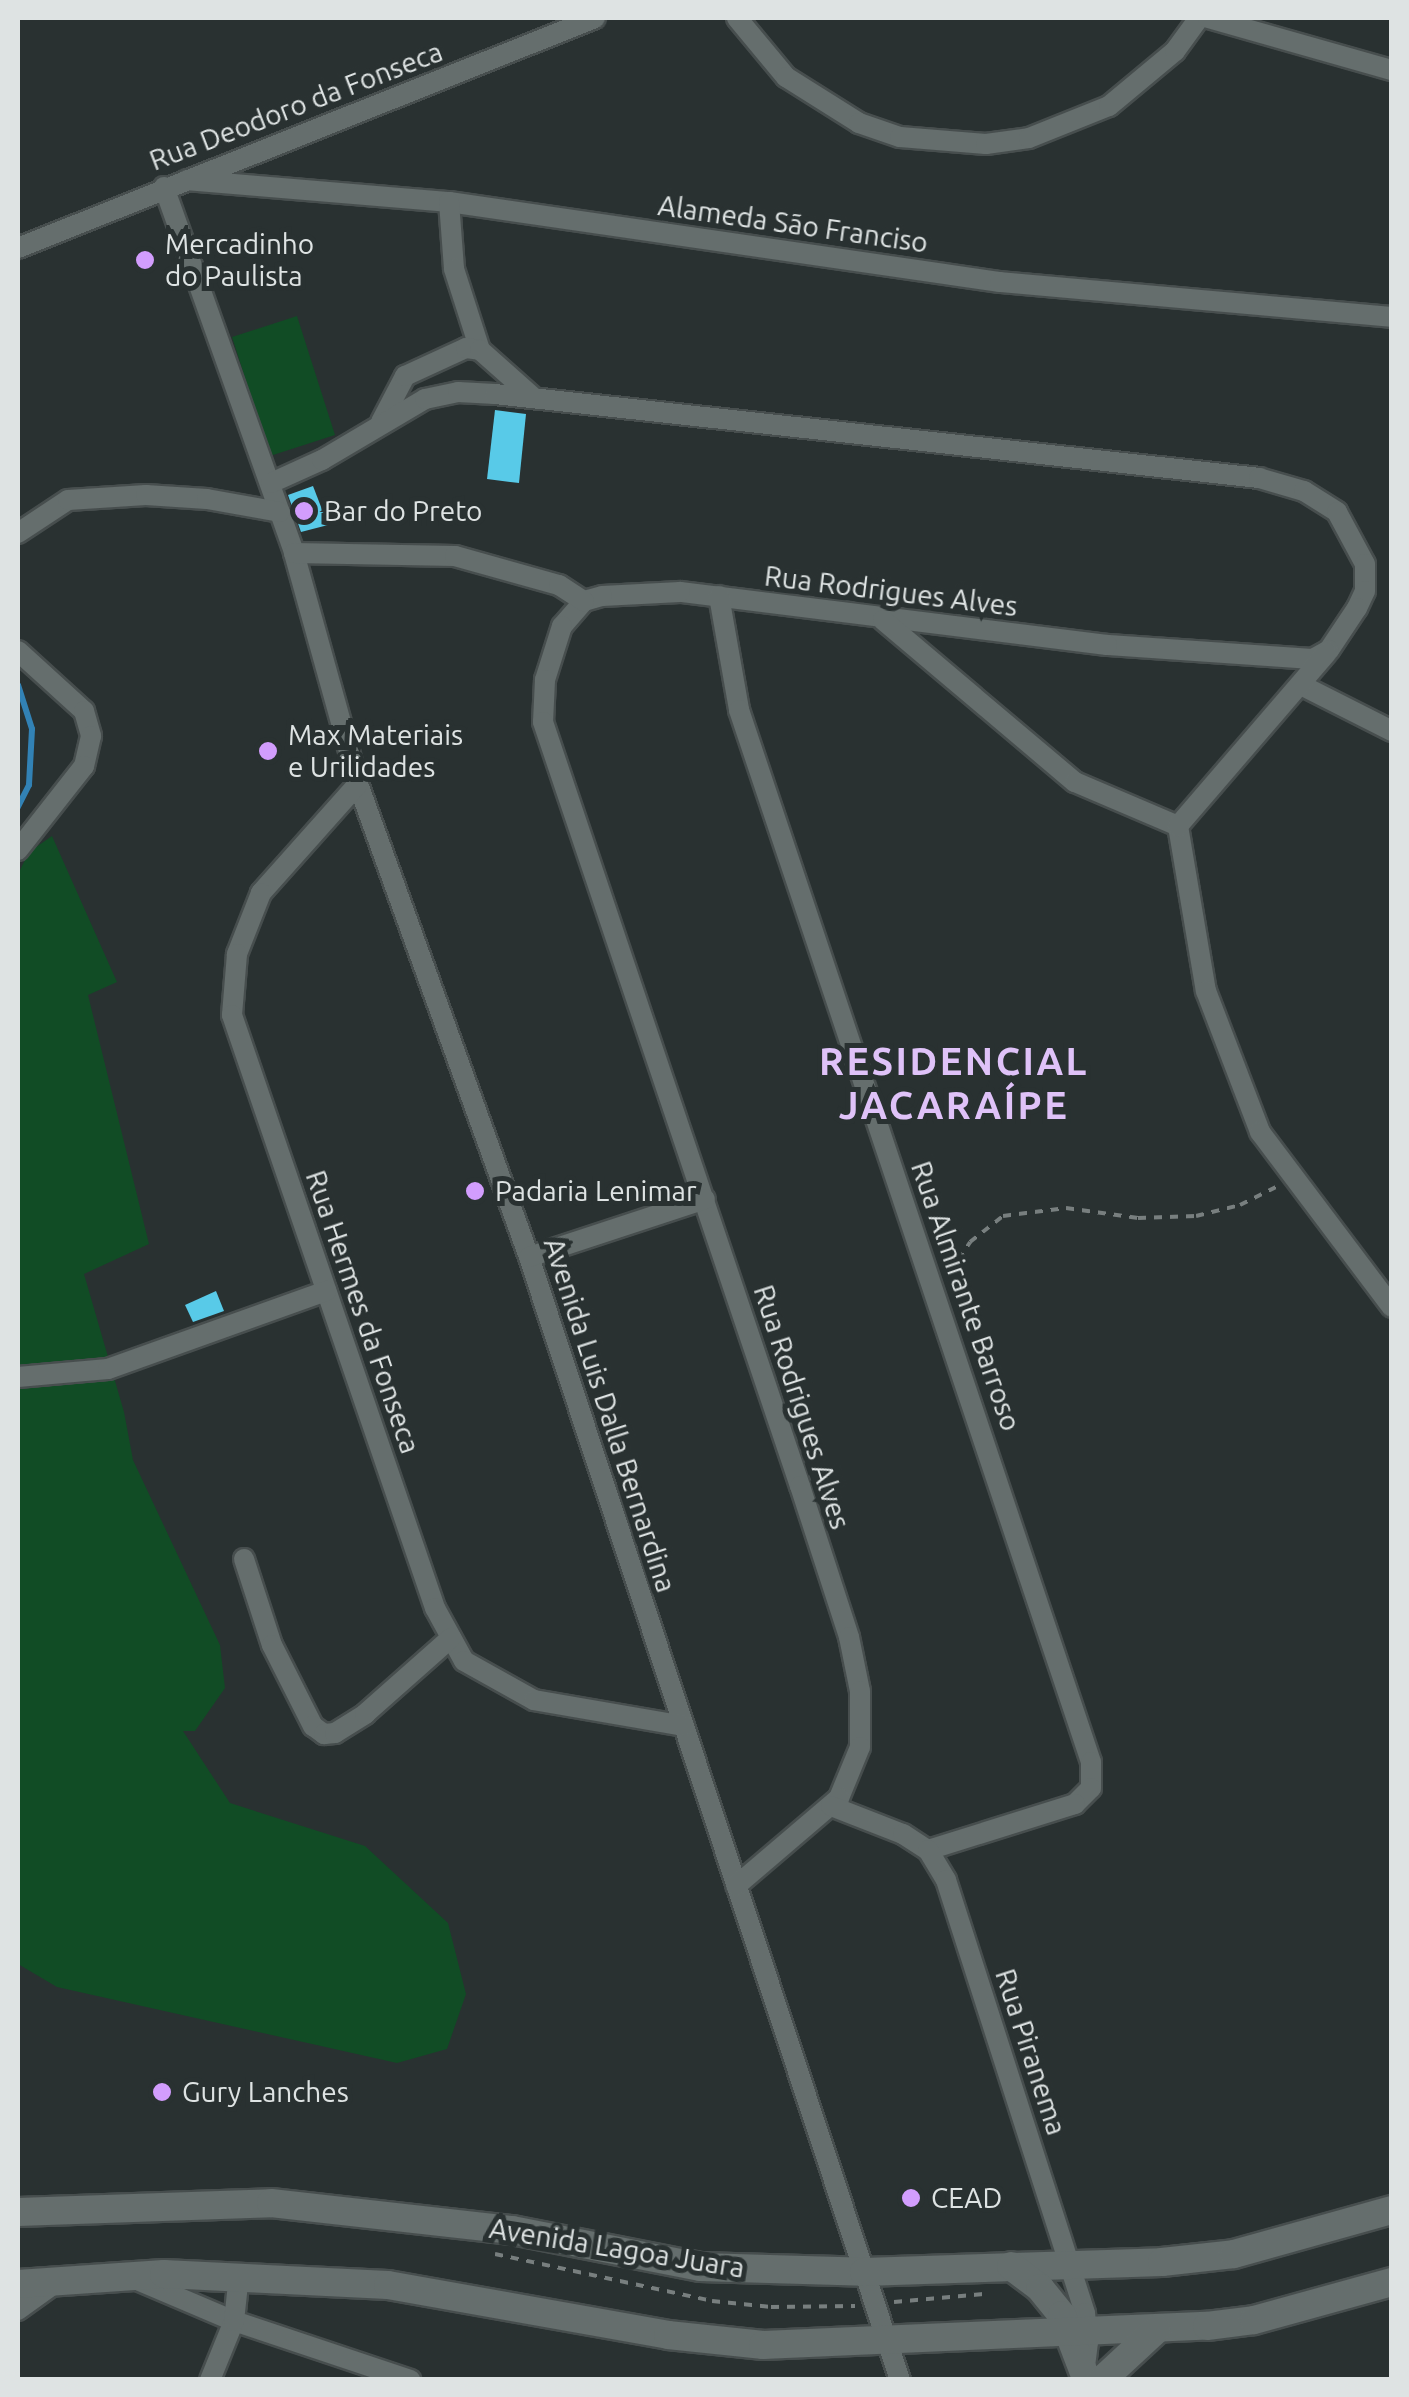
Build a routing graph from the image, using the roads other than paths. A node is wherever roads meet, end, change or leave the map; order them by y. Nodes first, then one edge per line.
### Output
1 (596, 18) edge
2 (736, 18) edge
3 (1199, 18) edge
4 (1208, 18) edge
5 (1392, 70) edge
6 (187, 180) junction
7 (164, 187) junction
8 (448, 202) junction
9 (18, 248) edge
10 (1392, 317) edge
11 (480, 350) junction
12 (535, 398) junction
13 (381, 422) junction
14 (270, 483) junction
15 (280, 512) junction
16 (18, 533) edge
17 (294, 553) junction
18 (720, 596) junction
19 (584, 601) junction
20 (882, 618) junction
21 (1330, 650) junction
22 (18, 651) edge
23 (1301, 684) junction
24 (1392, 731) edge
25 (358, 784) junction
26 (1178, 826) junction
27 (18, 850) edge
28 (704, 1199) junction
29 (529, 1258) junction
30 (326, 1291) junction
31 (1392, 1307) edge
32 (18, 1377) edge
33 (244, 1559) dead end
34 (451, 1638) junction
35 (684, 1726) junction
36 (831, 1806) junction
37 (928, 1850) junction
38 (736, 1886) junction
39 (1392, 2210) edge
40 (18, 2212) edge
41 (1070, 2264) junction
42 (1011, 2266) junction
43 (864, 2272) junction
44 (240, 2275) junction
45 (129, 2276) junction
46 (58, 2281) junction
47 (1392, 2282) edge
48 (18, 2284) edge
49 (18, 2310) edge
50 (234, 2321) junction
51 (1156, 2330) junction
52 (1079, 2331) junction
53 (889, 2342) junction
54 (1089, 2377) edge
55 (210, 2380) edge
56 (410, 2380) edge
57 (900, 2380) edge

1 - 6 street, Rua Deodoro da Fonseca
2 - 3 street
4 - 5 street
6 - 7 street, Rua Deodoro da Fonseca
6 - 8 street, Alameda São Franciso
7 - 9 street, Rua Deodoro da Fonseca
7 - 14 street, Avenida Luis Dalla Bernardina
8 - 10 street, Alameda São Franciso
8 - 11 street
11 - 12 street
11 - 13 street
12 - 13 street
12 - 21 street
13 - 14 street
14 - 15 street, Avenida Luis Dalla Bernardina
15 - 16 street
15 - 17 street, Avenida Luis Dalla Bernardina
17 - 19 street
17 - 25 street, Avenida Luis Dalla Bernardina
18 - 19 street, Rua Rodrigues Alves
18 - 20 street, Rua Rodrigues Alves
18 - 37 street, Rua Almirante Barroso
19 - 28 street, Rua Rodrigues Alves
20 - 21 street, Rua Rodrigues Alves
20 - 26 street
21 - 23 street
22 - 27 street
23 - 24 street
23 - 26 street
25 - 29 street, Avenida Luis Dalla Bernardina
25 - 30 street, Rua Hermes da Fonseca
26 - 31 street
28 - 29 street
28 - 36 street, Rua Rodrigues Alves
29 - 35 street, Avenida Luis Dalla Bernardina
30 - 32 street
30 - 34 street, Rua Hermes da Fonseca
33 - 34 street
34 - 35 street, Rua Hermes da Fonseca
35 - 38 street, Avenida Luis Dalla Bernardina
36 - 37 street
36 - 38 street, Rua Rodrigues Alves
37 - 41 street, Rua Piranema
38 - 43 street, Avenida Luis Dalla Bernardina
39 - 41 main road, Avenida Lagoa Juara
40 - 43 main road, Avenida Lagoa Juara
41 - 42 main road, Avenida Lagoa Juara
41 - 52 street, Rua Piranema
42 - 43 main road, Avenida Lagoa Juara
42 - 52 main road
43 - 53 street, Avenida Luis Dalla Bernardina
44 - 45 main road
44 - 50 street
44 - 53 main road
45 - 46 main road
45 - 50 street
46 - 48 main road
46 - 49 street
47 - 51 main road
50 - 55 street
50 - 56 street
51 - 52 main road
51 - 54 main road
52 - 53 main road
52 - 54 main road
53 - 57 street, Avenida Luis Dalla Bernardina

